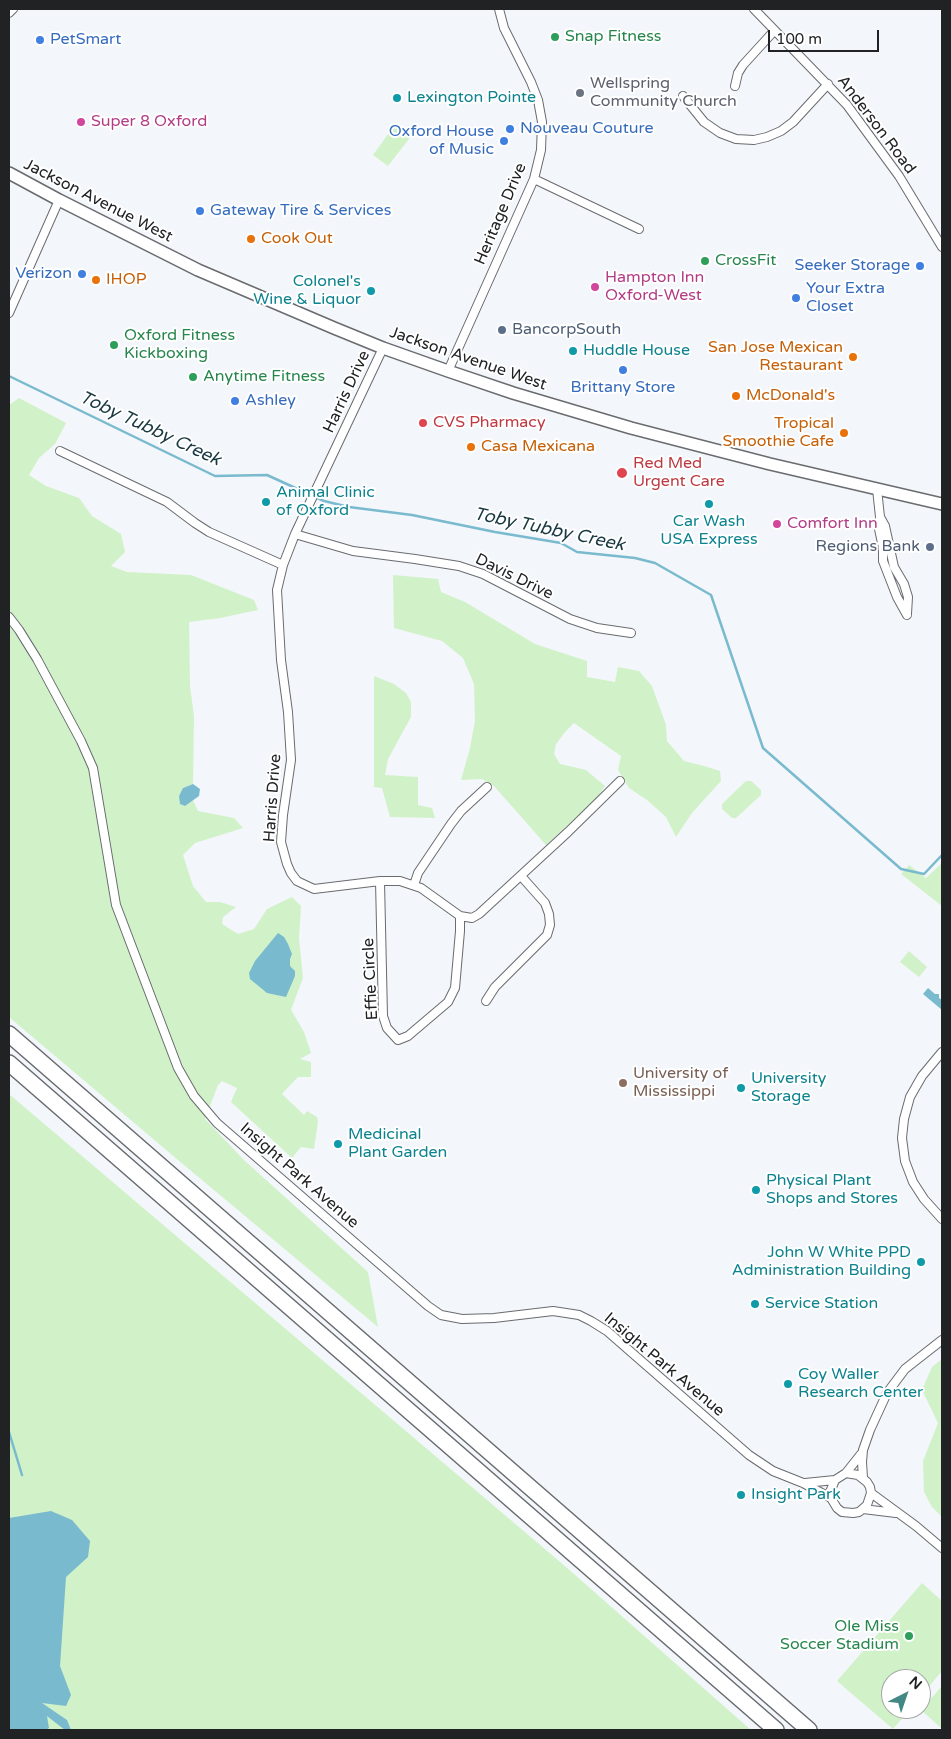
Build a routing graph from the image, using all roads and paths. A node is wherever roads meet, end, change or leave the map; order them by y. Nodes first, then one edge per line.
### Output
1 (12, 9) edge
2 (499, 9) edge
3 (754, 9) edge
4 (9, 13) edge
5 (774, 31) junction
6 (828, 84) junction
7 (735, 86) dead end
8 (683, 96) dead end
9 (9, 173) edge
10 (534, 179) junction
11 (59, 200) junction
12 (639, 229) dead end
13 (942, 247) edge
14 (9, 313) edge
15 (383, 348) junction
16 (448, 371) junction
17 (60, 452) dead end
18 (877, 489) junction
19 (942, 504) edge
20 (880, 517) junction
21 (295, 534) junction
22 (283, 565) junction
23 (9, 617) edge
24 (631, 633) dead end
25 (620, 782) dead end
26 (487, 787) dead end
27 (520, 876) junction
28 (380, 881) junction
29 (414, 885) junction
30 (460, 916) junction
31 (486, 1001) dead end
32 (9, 1034) edge
33 (942, 1052) edge
34 (9, 1063) edge
35 (942, 1219) edge
36 (942, 1340) edge
37 (864, 1450) junction
38 (846, 1474) junction
39 (863, 1478) junction
40 (835, 1480) junction
41 (803, 1483) junction
42 (871, 1493) junction
43 (831, 1498) junction
44 (863, 1509) junction
45 (897, 1514) junction
46 (942, 1548) edge
47 (776, 1730) edge
48 (809, 1730) edge

1 - 4 street
2 - 10 street, Heritage Drive
3 - 5 street, Anderson Road
5 - 6 street, Anderson Road
5 - 7 street
6 - 8 street
6 - 13 street, Anderson Road
9 - 11 main road, Jackson Avenue West
10 - 12 street
10 - 16 street, Heritage Drive
11 - 14 street
11 - 15 main road, Jackson Avenue West
15 - 16 main road, Jackson Avenue West
15 - 21 street, Harris Drive
16 - 18 main road, Jackson Avenue West
17 - 22 street
18 - 19 main road, Jackson Avenue West
18 - 20 street
20 - 20 street
21 - 22 street, Harris Drive
21 - 24 street, Davis Drive
22 - 28 street, Harris Drive
23 - 41 street, Insight Park Avenue
25 - 27 street
26 - 29 street
27 - 30 street
27 - 31 street
28 - 29 street, Harris Drive
28 - 30 street, Effie Circle
29 - 30 street, Harris Drive
32 - 48 highway
33 - 35 street
34 - 47 highway
36 - 37 street
37 - 38 street
37 - 39 street
38 - 39 street
38 - 40 street
39 - 42 street
40 - 41 street
40 - 43 street
41 - 43 street, Insight Park Avenue
42 - 44 street
42 - 45 street
43 - 44 street
44 - 45 street
45 - 46 street

